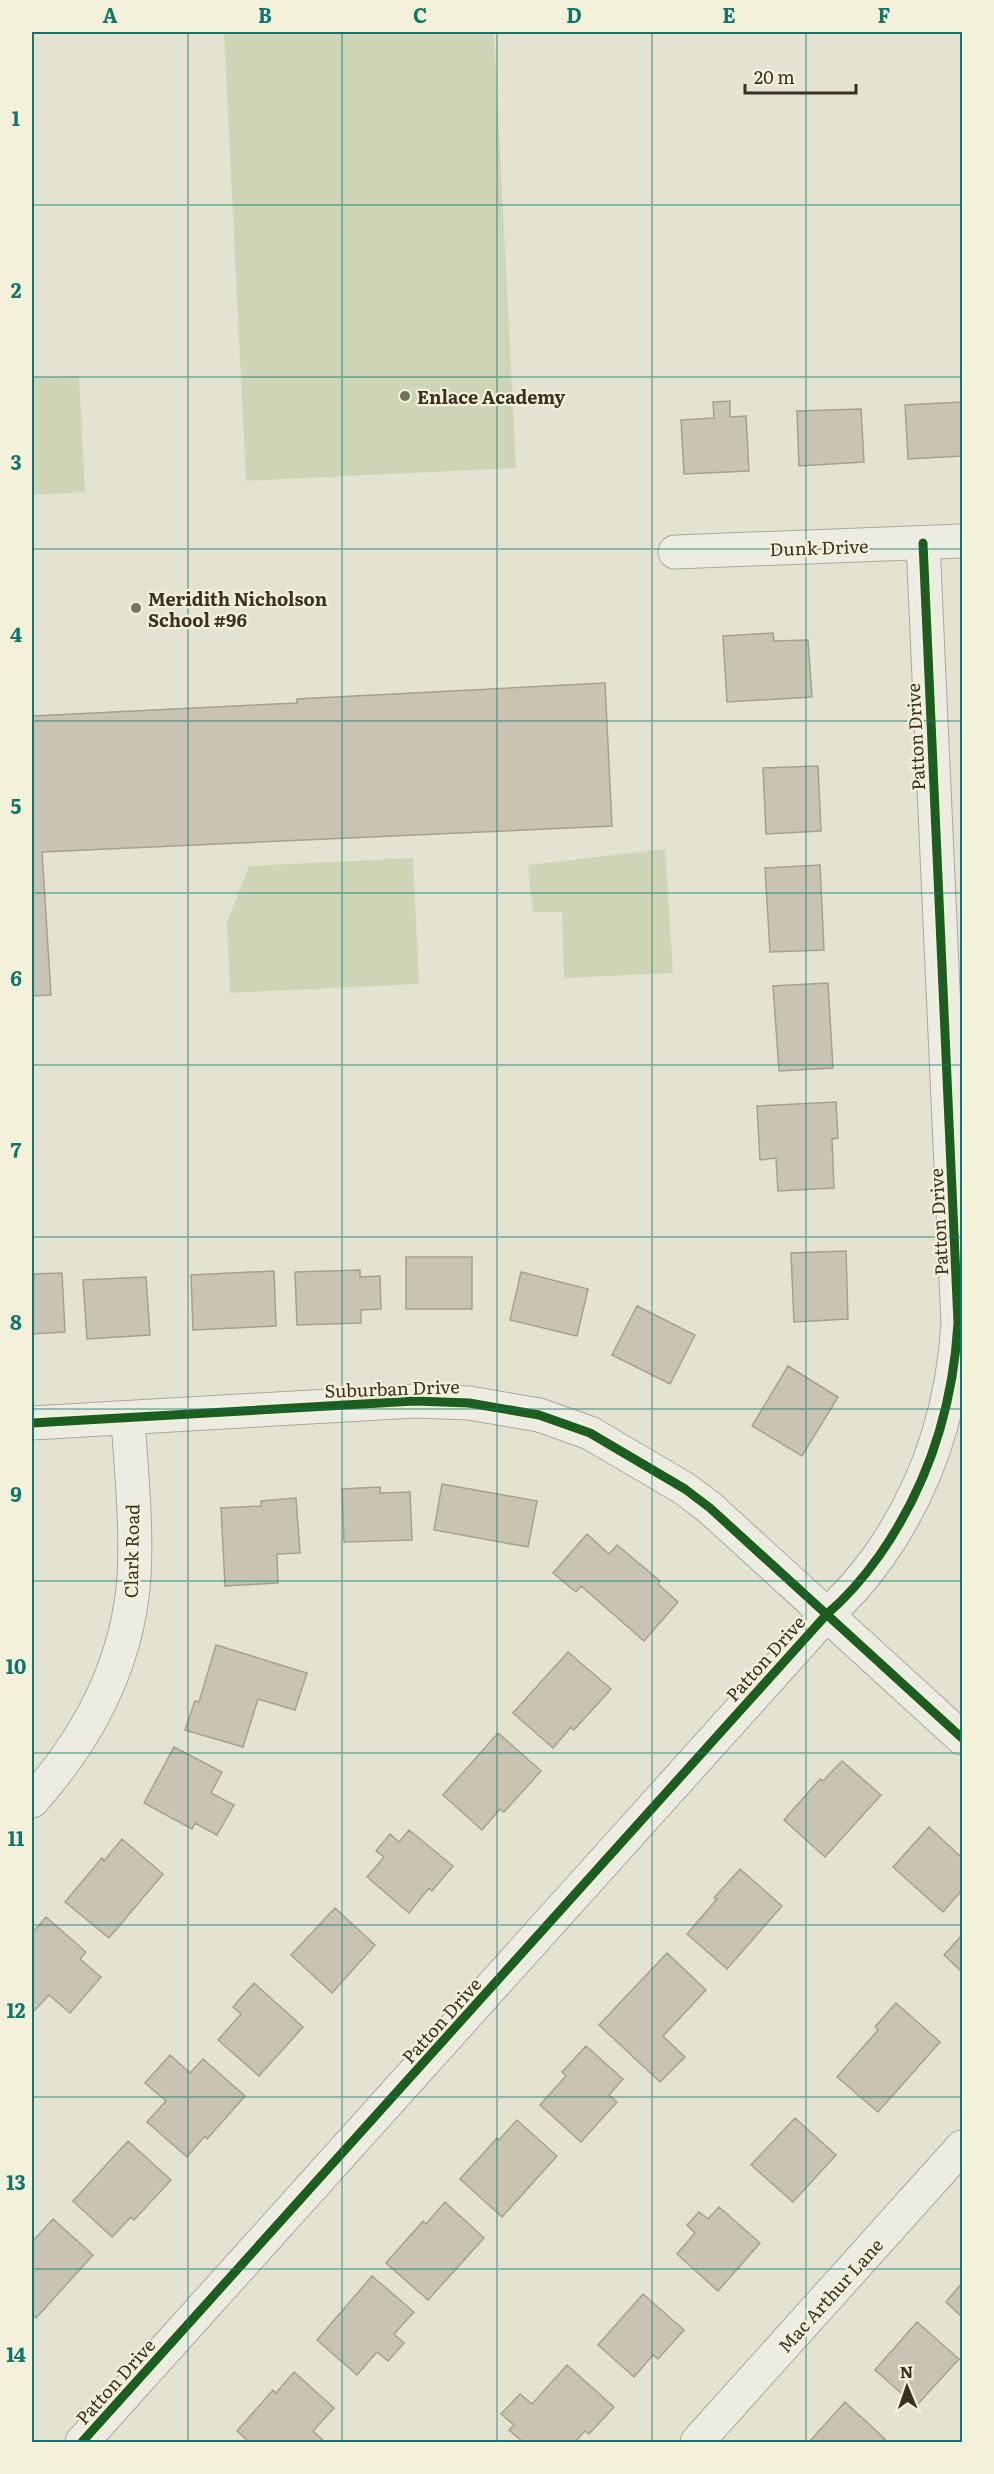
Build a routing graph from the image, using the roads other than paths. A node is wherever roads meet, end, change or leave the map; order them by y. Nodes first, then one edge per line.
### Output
1 (963, 541) edge
2 (922, 543) junction
3 (675, 552) dead end
4 (128, 1418) junction
5 (32, 1423) edge
6 (827, 1614) junction
7 (963, 1738) edge
8 (32, 1801) edge
9 (963, 2147) edge
10 (82, 2442) edge
11 (697, 2442) edge

1 - 2 street, Dunk Drive
2 - 3 street, Dunk Drive
2 - 6 street, Patton Drive
4 - 5 street, Suburban Drive
4 - 6 street, Suburban Drive
4 - 8 street, Clark Road
6 - 7 street, Suburban Drive
6 - 10 street, Patton Drive
9 - 11 street, Mac Arthur Lane

